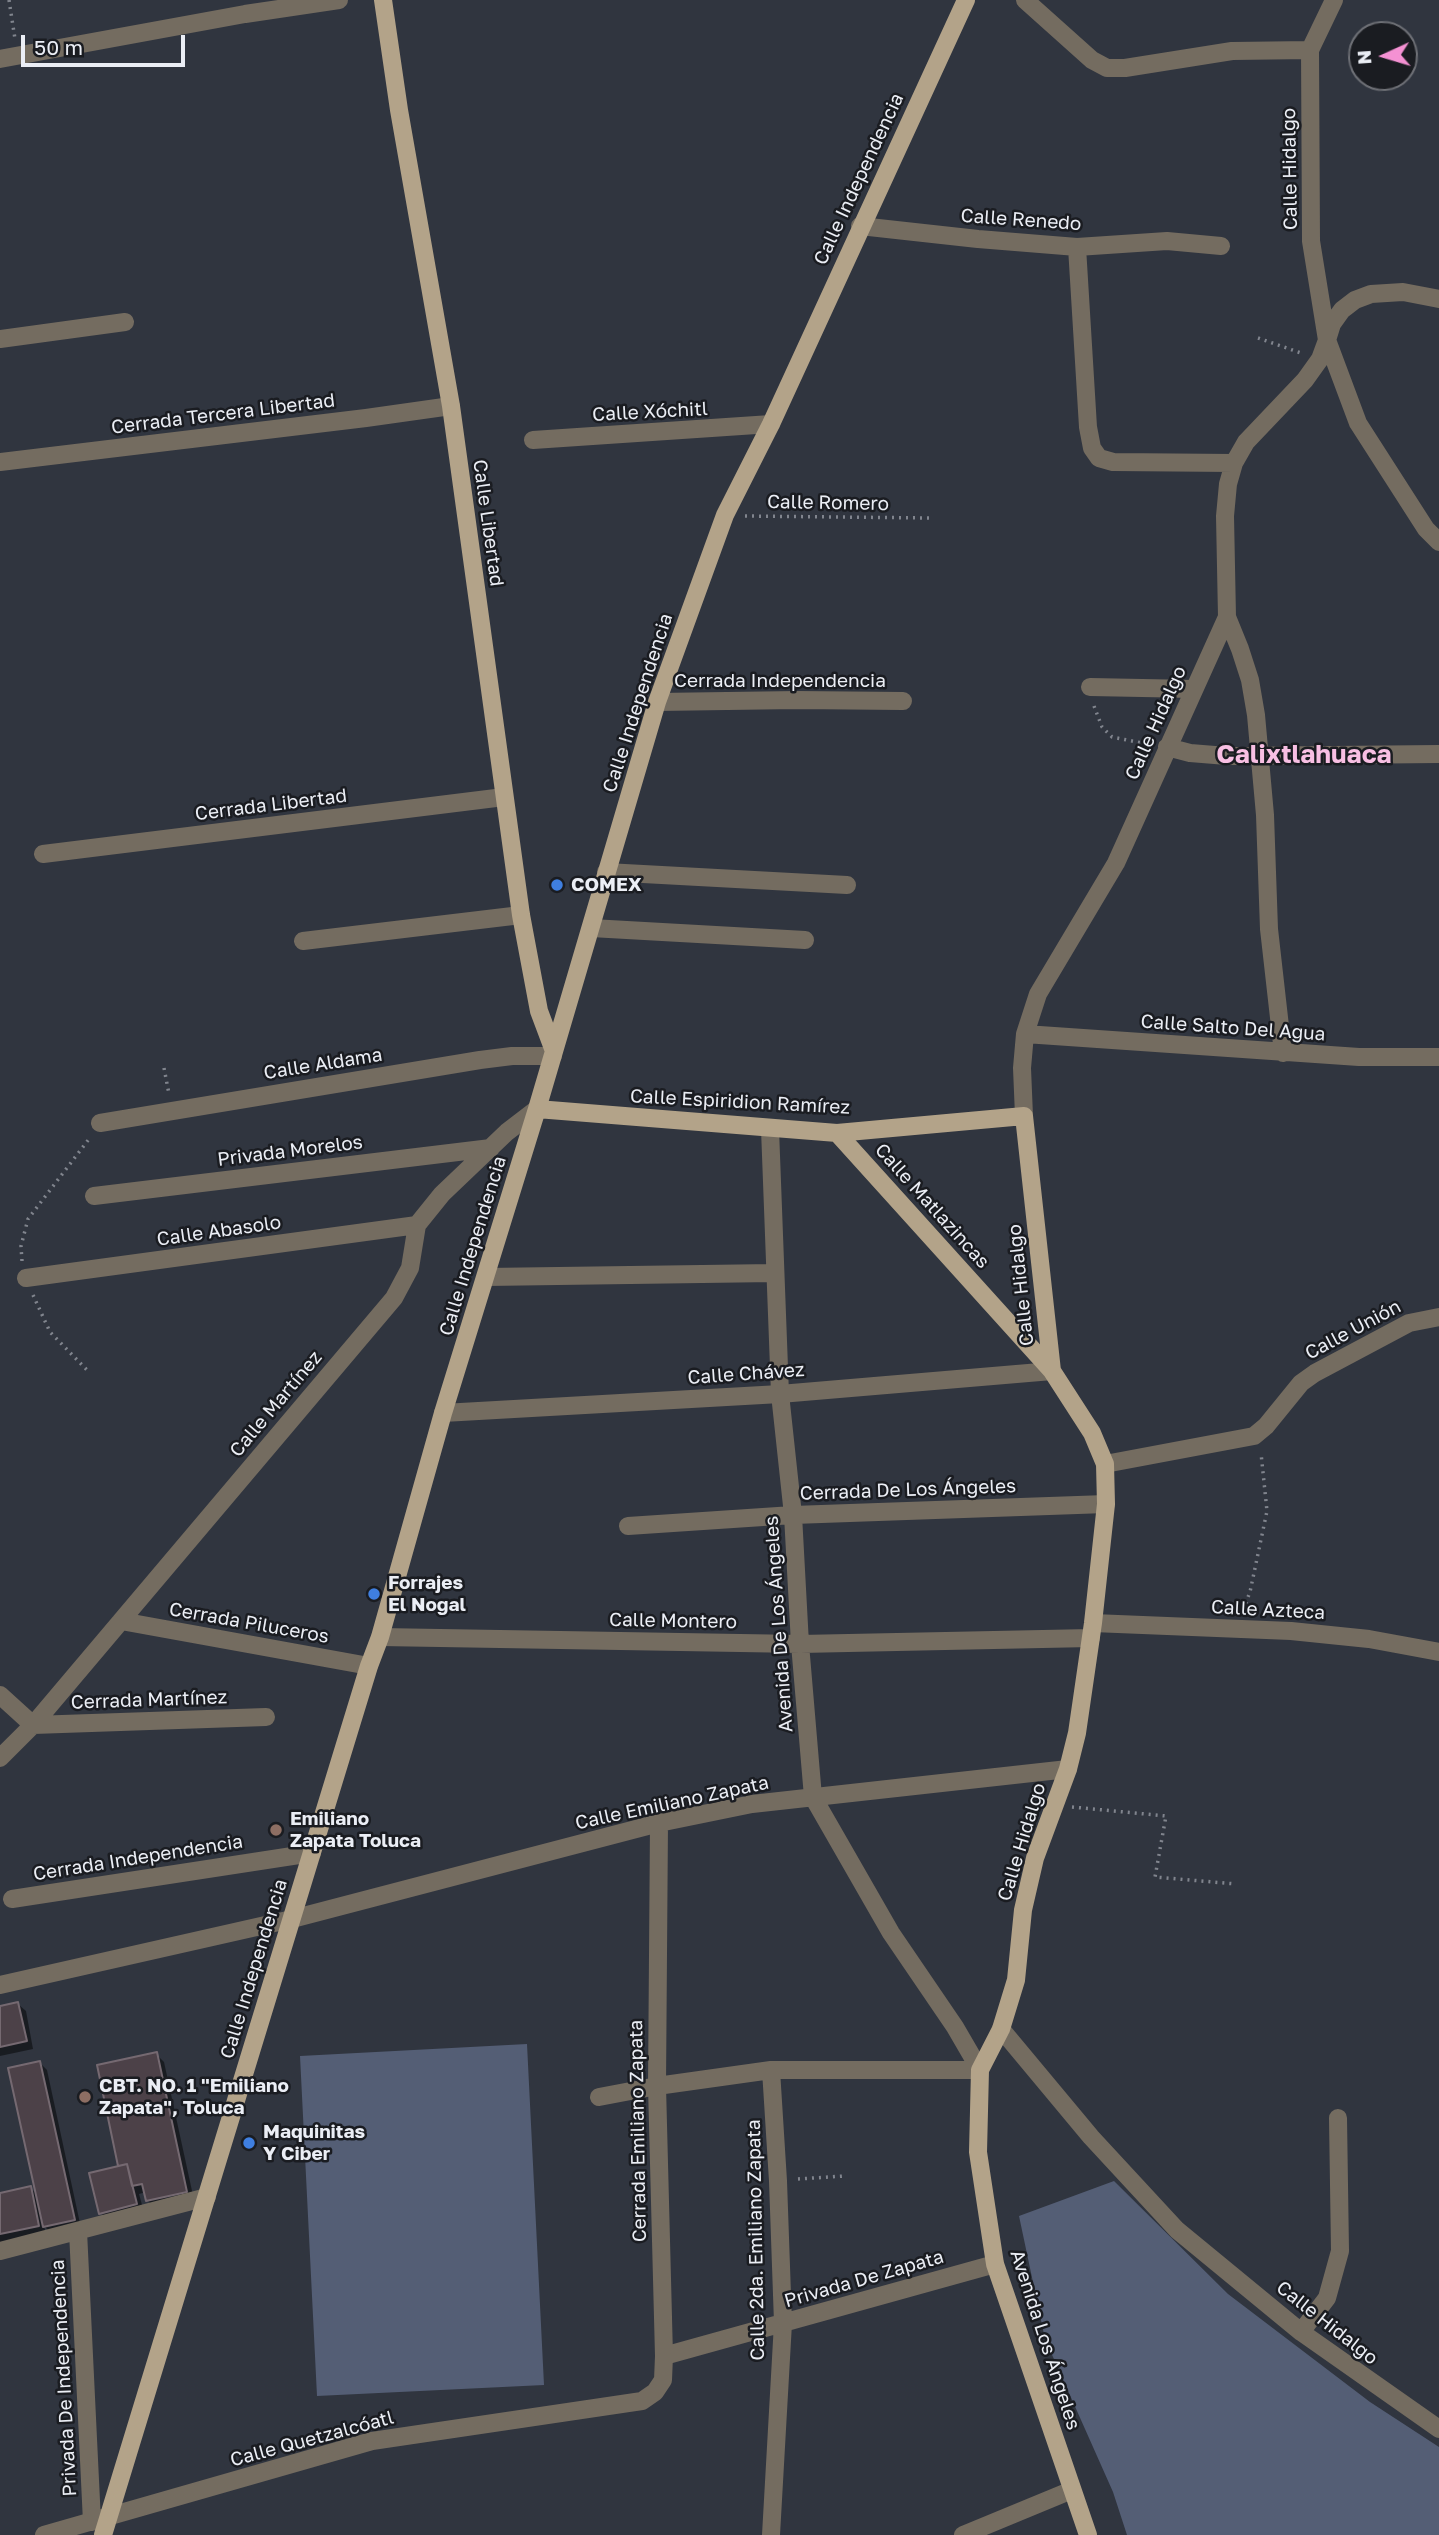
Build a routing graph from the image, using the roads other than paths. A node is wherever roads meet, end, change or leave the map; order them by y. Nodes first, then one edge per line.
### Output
1 (339, 0) edge
2 (383, 0) edge
3 (965, 0) edge
4 (1025, 0) edge
5 (1334, 0) edge
6 (1310, 50) junction
7 (8, 57) edge
8 (860, 226) junction
9 (1221, 246) dead end
10 (1077, 247) junction
11 (1439, 299) edge
12 (125, 322) dead end
13 (0, 339) edge
14 (1327, 340) junction
15 (451, 406) junction
16 (771, 424) junction
17 (533, 440) dead end
18 (0, 462) edge
19 (1234, 463) junction
20 (1439, 542) edge
21 (1227, 617) junction
22 (1090, 687) road end
23 (1194, 689) junction
24 (903, 701) dead end
25 (657, 702) junction
26 (1167, 747) junction
27 (1439, 754) edge
28 (1260, 756) junction
29 (505, 797) junction
30 (43, 854) dead end
31 (606, 872) junction
32 (847, 885) dead end
33 (521, 915) junction
34 (591, 928) junction
35 (805, 940) dead end
36 (303, 941) dead end
37 (1025, 1034) junction
38 (554, 1053) junction
39 (1283, 1053) junction
40 (1439, 1057) edge
41 (537, 1109) junction
42 (1024, 1116) junction
43 (100, 1123) road end
44 (770, 1129) junction
45 (838, 1133) junction
46 (491, 1148) junction
47 (94, 1196) dead end
48 (417, 1225) junction
49 (774, 1273) junction
50 (486, 1277) junction
51 (26, 1278) road end
52 (1439, 1317) edge
53 (1052, 1371) junction
54 (780, 1394) junction
55 (443, 1413) junction
56 (1105, 1464) junction
57 (1106, 1504) junction
58 (793, 1515) junction
59 (628, 1526) dead end
60 (121, 1621) junction
61 (1092, 1631) junction
62 (380, 1637) junction
63 (800, 1644) junction
64 (1439, 1651) edge
65 (369, 1666) junction
66 (0, 1695) edge
67 (266, 1717) dead end
68 (33, 1725) junction
69 (0, 1758) edge
70 (1068, 1769) junction
71 (813, 1797) junction
72 (659, 1823) junction
73 (312, 1853) junction
74 (12, 1899) dead end
75 (292, 1919) junction
76 (0, 1985) edge
77 (1001, 2029) junction
78 (771, 2070) junction
79 (980, 2070) junction
80 (657, 2086) junction
81 (599, 2097) dead end
82 (1338, 2118) dead end
83 (207, 2197) junction
84 (78, 2231) junction
85 (0, 2251) edge
86 (995, 2264) junction
87 (783, 2323) junction
88 (1301, 2332) junction
89 (664, 2356) junction
90 (613, 2405) joint
91 (1439, 2429) edge
92 (1072, 2490) junction
93 (101, 2525) edge
94 (44, 2535) edge
95 (771, 2535) edge
96 (962, 2535) edge
97 (1088, 2535) edge

1 - 7 street
2 - 15 main road, Calle Libertad
3 - 8 main road, Calle Independencia
4 - 6 street
5 - 6 street, Calle Hidalgo
6 - 14 street, Calle Hidalgo
8 - 10 street, Calle Renedo
8 - 16 main road, Calle Independencia
9 - 10 street, Calle Renedo
10 - 19 street
11 - 14 street
12 - 13 street
14 - 19 street, Calle Hidalgo
14 - 20 street
15 - 18 street, Cerrada Tercera Libertad
15 - 29 main road, Calle Libertad
16 - 17 street, Calle Xóchitl
16 - 25 main road, Calle Independencia
19 - 21 street, Calle Hidalgo
21 - 23 street, Calle Hidalgo
21 - 28 street
22 - 23 street
23 - 26 street, Calle Hidalgo
24 - 25 street, Cerrada Independencia
25 - 31 main road, Calle Independencia
26 - 28 street
26 - 37 street, Calle Hidalgo
27 - 28 street
28 - 39 street
29 - 30 street, Cerrada Libertad
29 - 33 main road, Calle Libertad
31 - 32 street
31 - 34 main road, Calle Independencia
33 - 36 street
33 - 38 main road, Calle Libertad
34 - 35 street
34 - 38 main road, Calle Independencia
37 - 39 street, Calle Salto Del Agua
37 - 42 street, Calle Hidalgo
38 - 41 main road, Calle Independencia
38 - 43 street, Calle Aldama
39 - 40 street, Calle Salto Del Agua
41 - 44 main road, Calle Espiridion Ramírez
41 - 46 street, Calle Martínez
41 - 50 main road, Calle Independencia
42 - 45 main road, Calle Espiridion Ramírez
42 - 53 main road, Calle Hidalgo
44 - 45 main road, Calle Espiridion Ramírez
44 - 49 street, Avenida De Los Ángeles
45 - 53 main road, Calle Matlazincas
46 - 47 street, Privada Morelos
46 - 48 street, Calle Martínez
48 - 51 street, Calle Abasolo
48 - 60 street, Calle Martínez
49 - 50 street
49 - 54 street, Avenida De Los Ángeles
50 - 55 main road, Calle Independencia
52 - 56 street, Calle Unión
53 - 54 street, Calle Chávez
53 - 56 main road, Calle Hidalgo
54 - 55 street, Calle Chávez
54 - 58 street, Avenida De Los Ángeles
55 - 62 main road, Calle Independencia
56 - 57 main road, Calle Hidalgo
57 - 58 street, Cerrada De Los Ángeles
57 - 61 main road, Calle Hidalgo
58 - 59 street, Cerrada De Los Ángeles
58 - 63 street, Avenida De Los Ángeles
60 - 65 street, Cerrada Piluceros
60 - 68 street, Calle Martínez
61 - 63 street, Calle Montero
61 - 64 street, Calle Azteca
61 - 70 main road, Calle Hidalgo
62 - 63 street, Calle Montero
62 - 65 main road, Calle Independencia
63 - 71 street, Avenida De Los Ángeles
65 - 73 main road, Calle Independencia
66 - 68 street
67 - 68 street, Cerrada Martínez
68 - 69 street, Calle Martínez
70 - 71 street, Calle Emiliano Zapata
70 - 77 main road, Calle Hidalgo
71 - 72 street, Calle Emiliano Zapata
71 - 79 street, Avenida De Los Ángeles
72 - 75 street, Calle Emiliano Zapata
72 - 80 street, Cerrada Emiliano Zapata
73 - 74 street, Cerrada Independencia
73 - 75 main road, Calle Independencia
75 - 76 street, Calle Emiliano Zapata
75 - 83 main road, Calle Independencia
77 - 79 main road
77 - 88 street, Calle Hidalgo
78 - 79 street
78 - 80 street
78 - 87 street, Calle 2da. Emiliano Zapata
79 - 86 main road, Avenida Los Ángeles
80 - 81 street
80 - 89 street, Cerrada Emiliano Zapata
82 - 88 street
83 - 84 street
83 - 93 main road, Calle Independencia
84 - 85 street
84 - 93 street, Privada De Independencia
86 - 87 street, Privada De Zapata
86 - 92 main road, Avenida Los Ángeles
87 - 89 street, Privada De Zapata
87 - 95 street, Calle 2da. Emiliano Zapata
88 - 91 street, Calle Hidalgo
89 - 90 street, Cerrada Emiliano Zapata
90 - 93 street, Calle Quetzalcóatl
92 - 96 street
92 - 97 main road, Avenida Los Ángeles
93 - 94 street, Calle Quetzalcóatl

